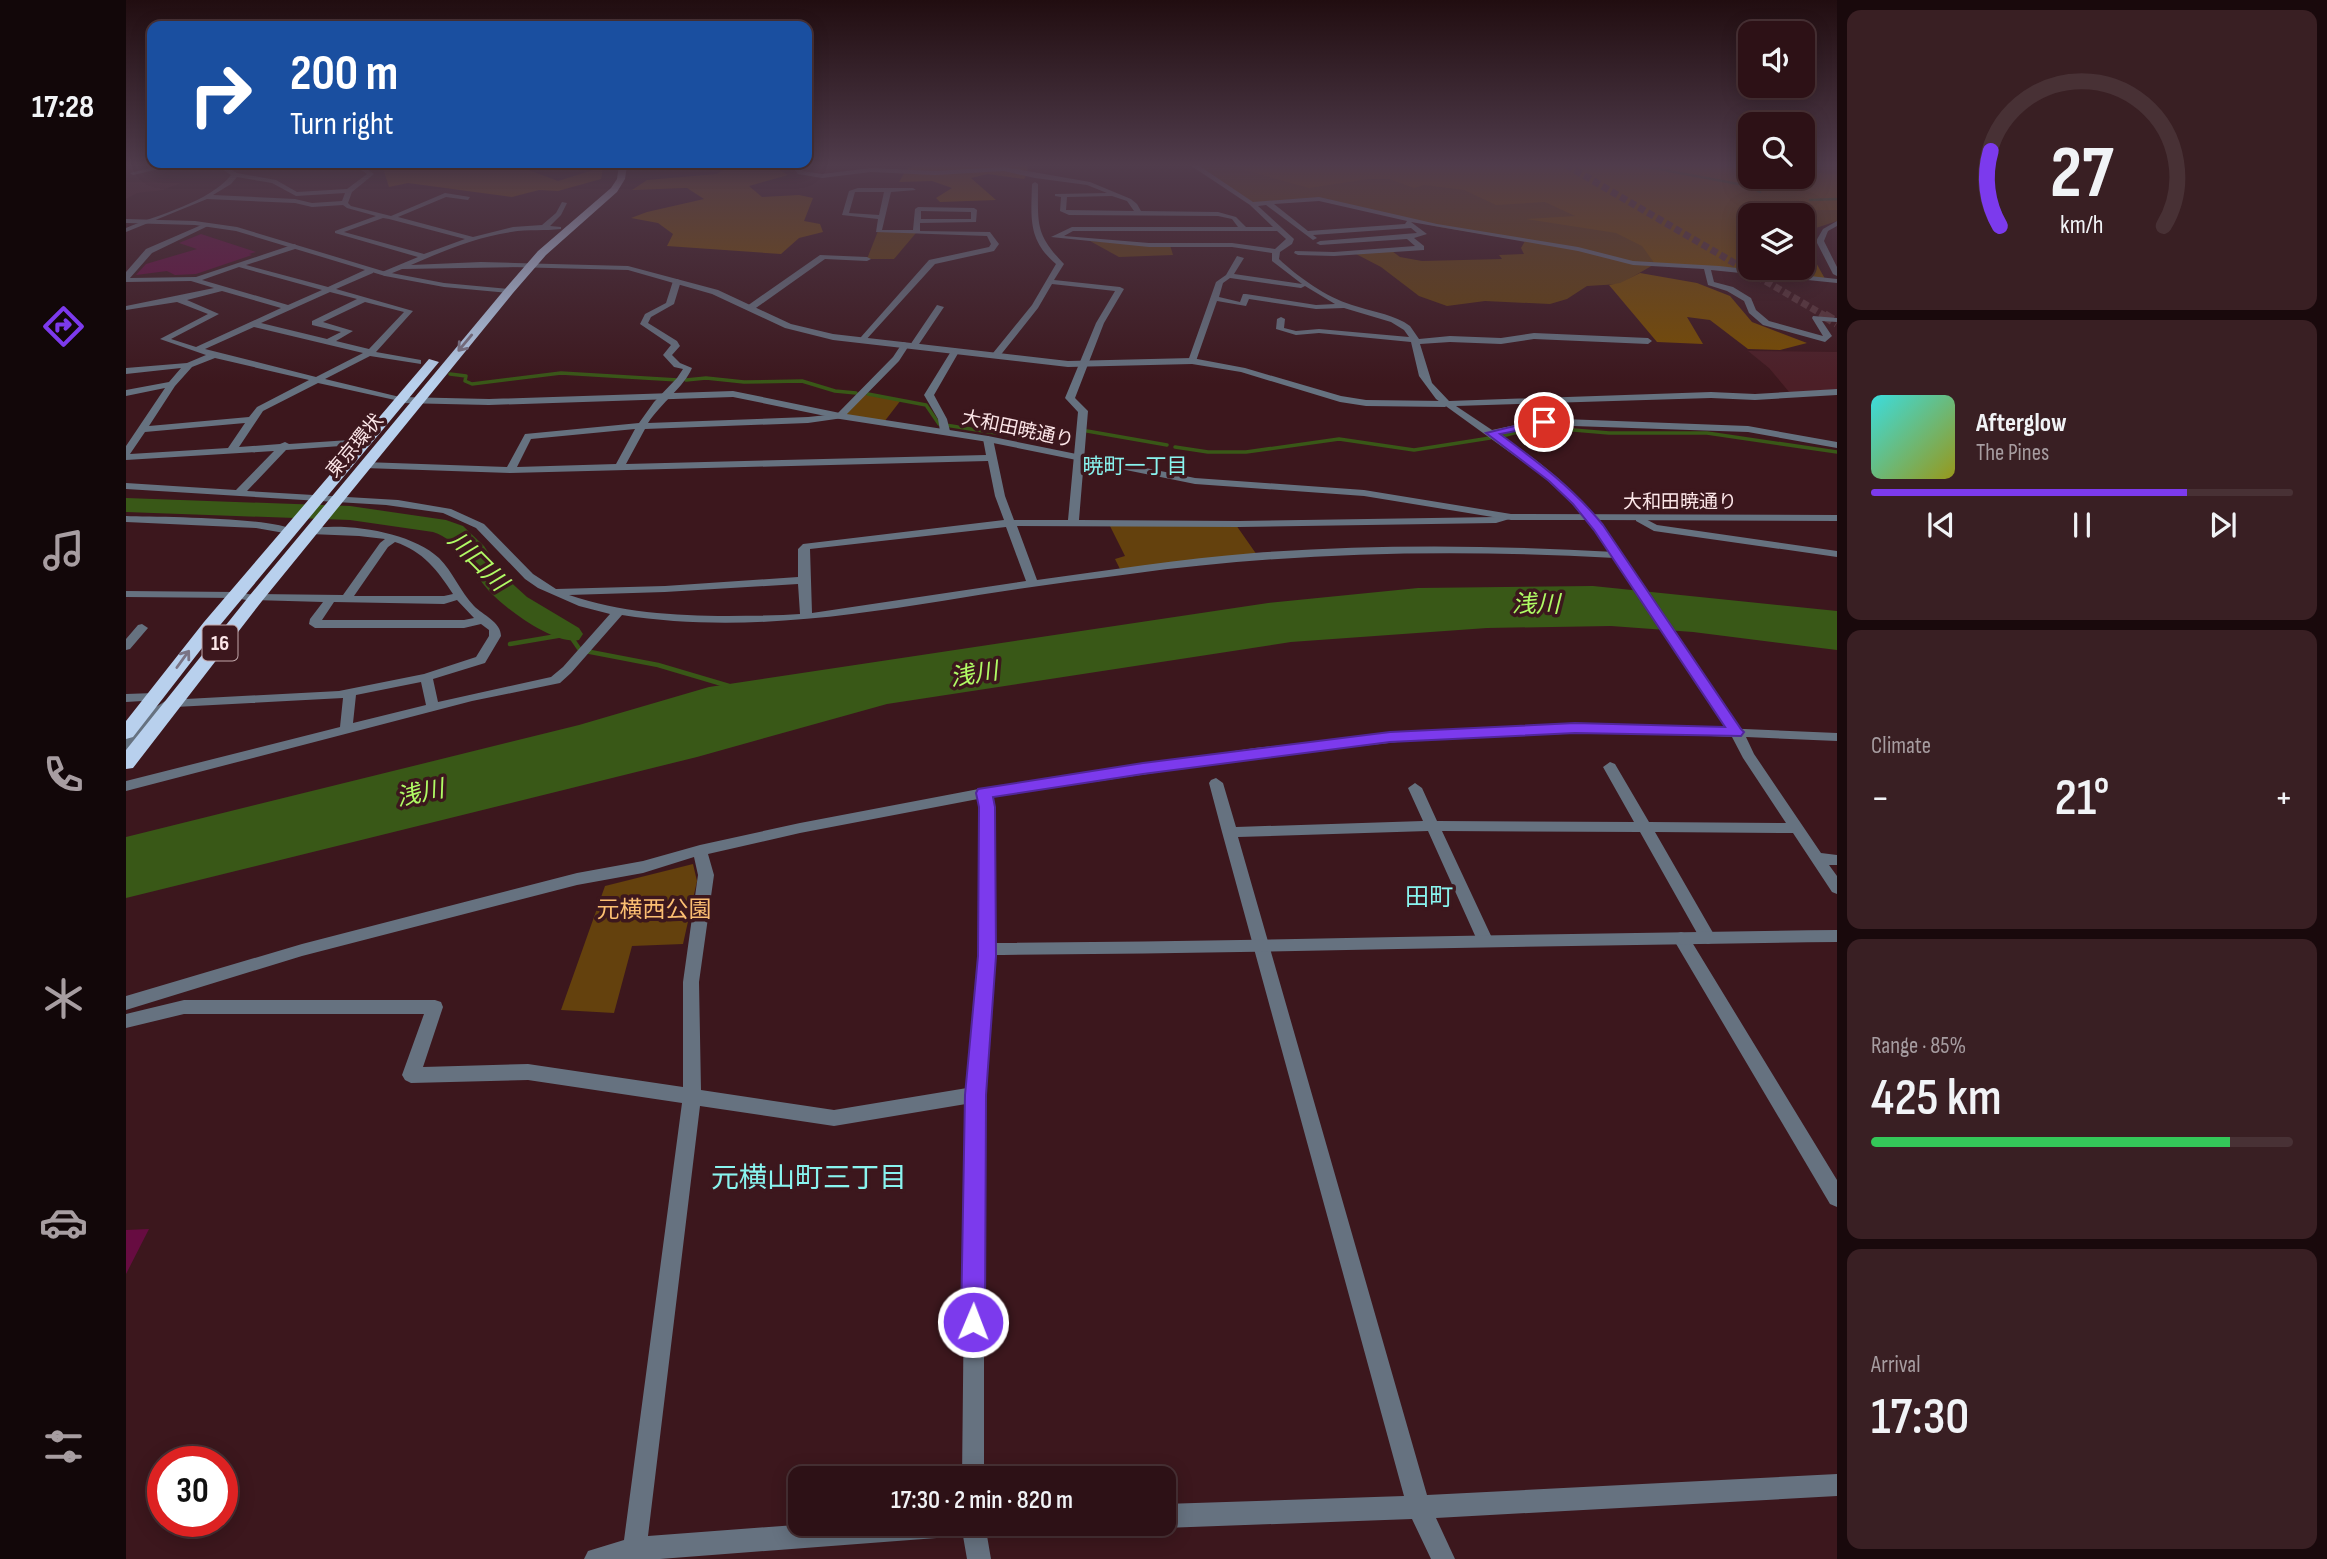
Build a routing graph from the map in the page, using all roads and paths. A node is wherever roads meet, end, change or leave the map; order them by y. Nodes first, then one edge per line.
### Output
1 (178, 238) edge
2 (269, 238) edge
3 (358, 238) edge
4 (470, 238) edge
5 (547, 238) edge
6 (559, 238) edge
7 (992, 238) edge
8 (1038, 238) edge
9 (1057, 238) edge
10 (1288, 238) edge
11 (1313, 238) edge
12 (1398, 238) edge
13 (1410, 238) edge
14 (1511, 238) edge
15 (1821, 238) edge
16 (1320, 243) junction
17 (295, 246) junction
18 (1276, 251) junction
19 (1298, 253) dead end
20 (1334, 254) junction
21 (423, 256) junction
22 (1240, 258) dead end
23 (867, 259) dead end
24 (238, 265) junction
25 (515, 265) junction
26 (530, 267) junction
27 (1707, 267) junction
28 (400, 269) junction
29 (370, 271) junction
30 (385, 274) junction
31 (1837, 274) edge
32 (1229, 276) junction
33 (126, 279) edge
34 (195, 279) junction
35 (677, 281) junction
36 (1837, 281) edge
37 (1050, 282) junction
38 (1301, 285) dead end
39 (220, 289) junction
40 (327, 290) junction
41 (494, 290) junction
42 (509, 291) junction
43 (1215, 298) junction
44 (177, 299) junction
45 (365, 299) junction
46 (1348, 306) junction
47 (940, 307) dead end
48 (126, 308) edge
49 (288, 308) junction
50 (750, 308) junction
51 (1281, 319) dead end
52 (1837, 320) edge
53 (254, 324) junction
54 (864, 340) junction
55 (1415, 341) junction
56 (1648, 341) dead end
57 (328, 342) junction
58 (910, 345) junction
59 (198, 349) junction
60 (956, 350) junction
61 (370, 352) junction
62 (214, 355) junction
63 (996, 355) junction
64 (1192, 361) junction
65 (418, 362) dead end
66 (1082, 364) junction
67 (189, 365) junction
68 (126, 370) edge
69 (314, 380) junction
70 (172, 384) junction
71 (1837, 392) edge
72 (126, 393) edge
73 (664, 395) junction
74 (401, 400) junction
75 (417, 401) junction
76 (1445, 404) junction
77 (840, 416) junction
78 (252, 420) junction
79 (642, 426) junction
80 (945, 427) junction
81 (142, 429) junction
82 (1491, 433) junction
83 (988, 439) junction
84 (365, 442) junction
85 (285, 445) junction
86 (1837, 445) edge
87 (233, 448) junction
88 (126, 455) edge
89 (992, 458) junction
90 (1079, 458) junction
91 (364, 465) junction
92 (620, 466) junction
93 (510, 470) junction
94 (126, 486) edge
95 (240, 492) junction
96 (318, 498) junction
97 (336, 499) junction
98 (1511, 517) junction
99 (1837, 518) edge
100 (126, 519) edge
101 (1591, 519) junction
102 (1640, 519) junction
103 (1010, 523) junction
104 (1073, 523) junction
105 (303, 528) junction
106 (394, 538) junction
107 (1837, 554) edge
108 (1617, 558) junction
109 (804, 580) junction
110 (1033, 584) junction
111 (552, 592) junction
112 (126, 594) edge
113 (236, 595) junction
114 (460, 596) junction
115 (256, 598) junction
116 (331, 599) junction
117 (346, 599) junction
118 (618, 611) junction
119 (806, 617) junction
120 (483, 620) junction
121 (126, 628) edge
122 (126, 646) edge
123 (425, 677) junction
124 (350, 693) junction
125 (154, 697) junction
126 (126, 698) edge
127 (172, 703) junction
128 (433, 707) junction
129 (1733, 728) junction
130 (346, 730) junction
131 (126, 733) edge
132 (1837, 737) edge
133 (126, 746) edge
134 (126, 763) edge
135 (1610, 767) dead end
136 (1216, 783) dead end
137 (126, 786) edge
138 (1415, 788) dead end
139 (984, 793) junction
140 (1433, 826) junction
141 (1643, 826) junction
142 (1797, 828) junction
143 (1229, 832) junction
144 (700, 850) junction
145 (1817, 858) junction
146 (1837, 860) edge
147 (1837, 888) edge
148 (1837, 936) edge
149 (1681, 938) junction
150 (1708, 938) junction
151 (1485, 940) junction
152 (1262, 947) junction
153 (987, 949) junction
154 (126, 1003) edge
155 (126, 1021) edge
156 (975, 1095) junction
157 (692, 1098) junction
158 (1837, 1198) edge
159 (973, 1466) edge
160 (1837, 1486) edge
161 (1419, 1507) junction
162 (1176, 1516) edge
163 (836, 1536) edge
164 (974, 1536) edge
165 (633, 1554) edge
166 (596, 1559) edge
167 (979, 1559) edge
168 (1443, 1559) edge

1 - 33 street
2 - 17 street
3 - 21 street
4 - 21 street
5 - 25 highway, 東京環状 / 16
6 - 26 highway, 東京環状 / 16
7 - 54 street
8 - 37 street
9 - 18 street
10 - 18 street
11 - 16 street
12 - 16 street
13 - 20 street
14 - 27 street
15 - 31 street
16 - 20 street
17 - 24 street
17 - 29 street
18 - 46 street
19 - 20 street
21 - 28 street
22 - 32 street
23 - 50 street
24 - 34 street
24 - 40 street
25 - 26 street
25 - 28 street
25 - 41 highway, 東京環状 / 16
26 - 35 street
26 - 42 highway, 東京環状 / 16
27 - 36 street
27 - 52 street
28 - 30 street
29 - 30 street
29 - 40 street
30 - 41 street
32 - 38 street
32 - 43 street
33 - 34 street
34 - 39 street
35 - 50 street
35 - 73 street
37 - 63 street
37 - 66 street
39 - 44 street
39 - 49 street
40 - 45 street
40 - 49 street
41 - 42 street
41 - 74 highway, 東京環状 / 16
42 -> 75 highway, 東京環状 / 16
43 - 46 street
43 - 64 street
44 - 48 street
44 - 59 street, 大和田暁通り
45 - 57 street
45 - 61 street
46 - 55 street
47 - 58 street
49 - 53 street
50 - 54 street
51 - 55 street
53 - 57 street
53 - 59 street
54 - 58 street
55 - 56 street
55 - 76 street
57 - 61 street
58 - 60 street
58 - 77 street
59 - 62 street, 大和田暁通り
60 - 63 street
60 - 80 street
61 - 65 street
61 - 69 street
62 - 67 street
62 - 69 street, 大和田暁通り
63 - 66 street
64 - 66 street
64 - 76 street
66 - 90 street
67 - 68 street
67 - 70 street
69 - 74 street, 大和田暁通り
69 - 78 street
70 - 72 street
70 - 81 street
71 - 76 street
73 - 75 street, 大和田暁通り
73 - 77 street, 大和田暁通り
73 - 79 street
74 - 75 street, 大和田暁通り
74 - 84 highway, 東京環状 / 16
75 - 91 highway, 東京環状 / 16
76 - 82 street
77 - 79 street
77 - 80 street, 大和田暁通り
78 - 81 street
78 - 87 street
79 - 92 street
79 - 93 street
80 - 83 street, 大和田暁通り
81 - 88 street
82 - 86 street
82 - 101 street
83 - 89 street
83 - 90 street, 大和田暁通り
84 - 85 street
84 - 96 highway, 東京環状 / 16
85 - 87 street
85 - 95 street
87 - 88 street
89 - 92 street
89 - 103 street
90 - 98 street, 大和田暁通り
90 - 104 street
91 - 93 street
91 - 97 highway, 東京環状 / 16
92 - 93 street
94 - 95 street
95 - 96 street
96 - 97 street
96 - 105 highway, 東京環状 / 16
97 - 105 highway, 東京環状 / 16
97 - 111 street
98 - 101 street, 大和田暁通り
98 - 104 street
99 - 102 street, 大和田暁通り
100 - 105 street
101 - 102 street, 大和田暁通り
101 - 108 street
102 - 107 street
103 - 104 street
103 - 109 street
103 - 110 street
105 - 106 street
105 - 113 highway, 東京環状 / 16
105 - 115 highway, 東京環状 / 16
106 - 114 street
106 - 117 street
108 - 110 street
108 - 129 street
109 - 111 street
109 - 119 street
110 - 119 street
111 - 118 street
112 - 113 street
113 - 115 street
125 -> 113 highway, 東京環状 / 16
114 - 117 street
114 - 120 street
115 - 116 street
115 - 127 highway, 東京環状 / 16
116 - 117 street
116 - 120 street
118 - 119 street
118 - 128 street
120 - 123 street
121 - 122 street
123 - 124 street
123 - 128 street
124 - 127 street
124 - 130 street
125 - 126 street
125 - 131 highway, 東京環状 / 16
127 - 133 street
127 - 134 highway, 東京環状 / 16
128 - 130 street
129 - 132 street
129 - 139 street
129 - 142 street
130 - 137 street
135 - 141 street
136 - 143 street
138 - 140 street
139 - 144 street
139 - 153 street
140 - 141 street
140 - 143 street
140 - 151 street
141 - 142 street
141 - 150 street
142 - 145 street
143 - 152 street
144 - 154 street
144 - 157 street
145 - 146 street
145 - 147 street
148 - 150 street
149 - 150 street
149 - 151 street
149 - 158 street
151 - 152 street
152 - 153 street
152 - 161 street
153 - 156 street
155 - 157 street
156 - 157 street
156 - 159 street
157 - 165 street
160 - 161 street
161 - 162 street
161 - 168 street
163 - 165 street
164 - 167 street
165 - 166 street

